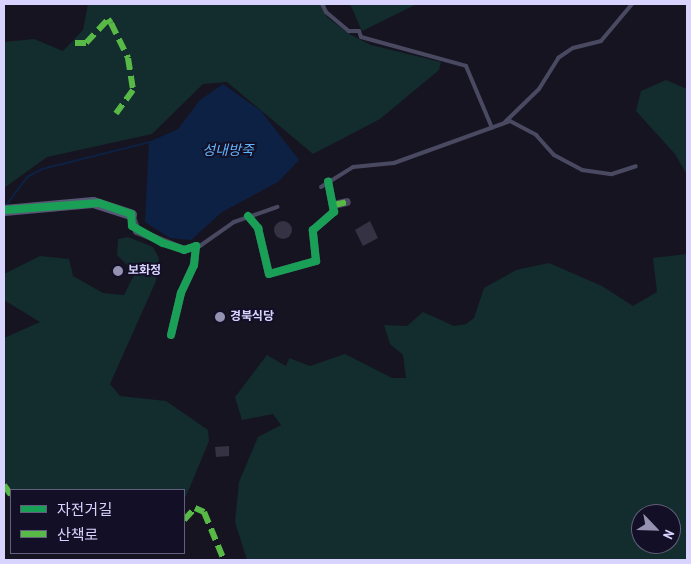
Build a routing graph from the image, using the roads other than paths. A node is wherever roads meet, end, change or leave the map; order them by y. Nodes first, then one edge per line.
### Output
1 (322, 4) edge
2 (632, 4) edge
3 (505, 122) junction
4 (492, 128) junction
5 (636, 166) dead end
6 (328, 182) junction
7 (321, 187) dead end
8 (347, 202) dead end
9 (334, 205) junction
10 (277, 207) dead end
11 (4, 210) edge
12 (132, 214) joint
13 (248, 216) junction
14 (196, 246) junction
15 (171, 335) dead end

1 - 4 lane
2 - 3 lane
3 - 4 lane
3 - 5 lane
4 - 6 lane
6 - 7 lane
6 - 9 street
8 - 9 street
9 - 13 street
10 - 13 lane
11 - 12 street
12 - 14 street
13 - 14 lane
14 - 15 street

